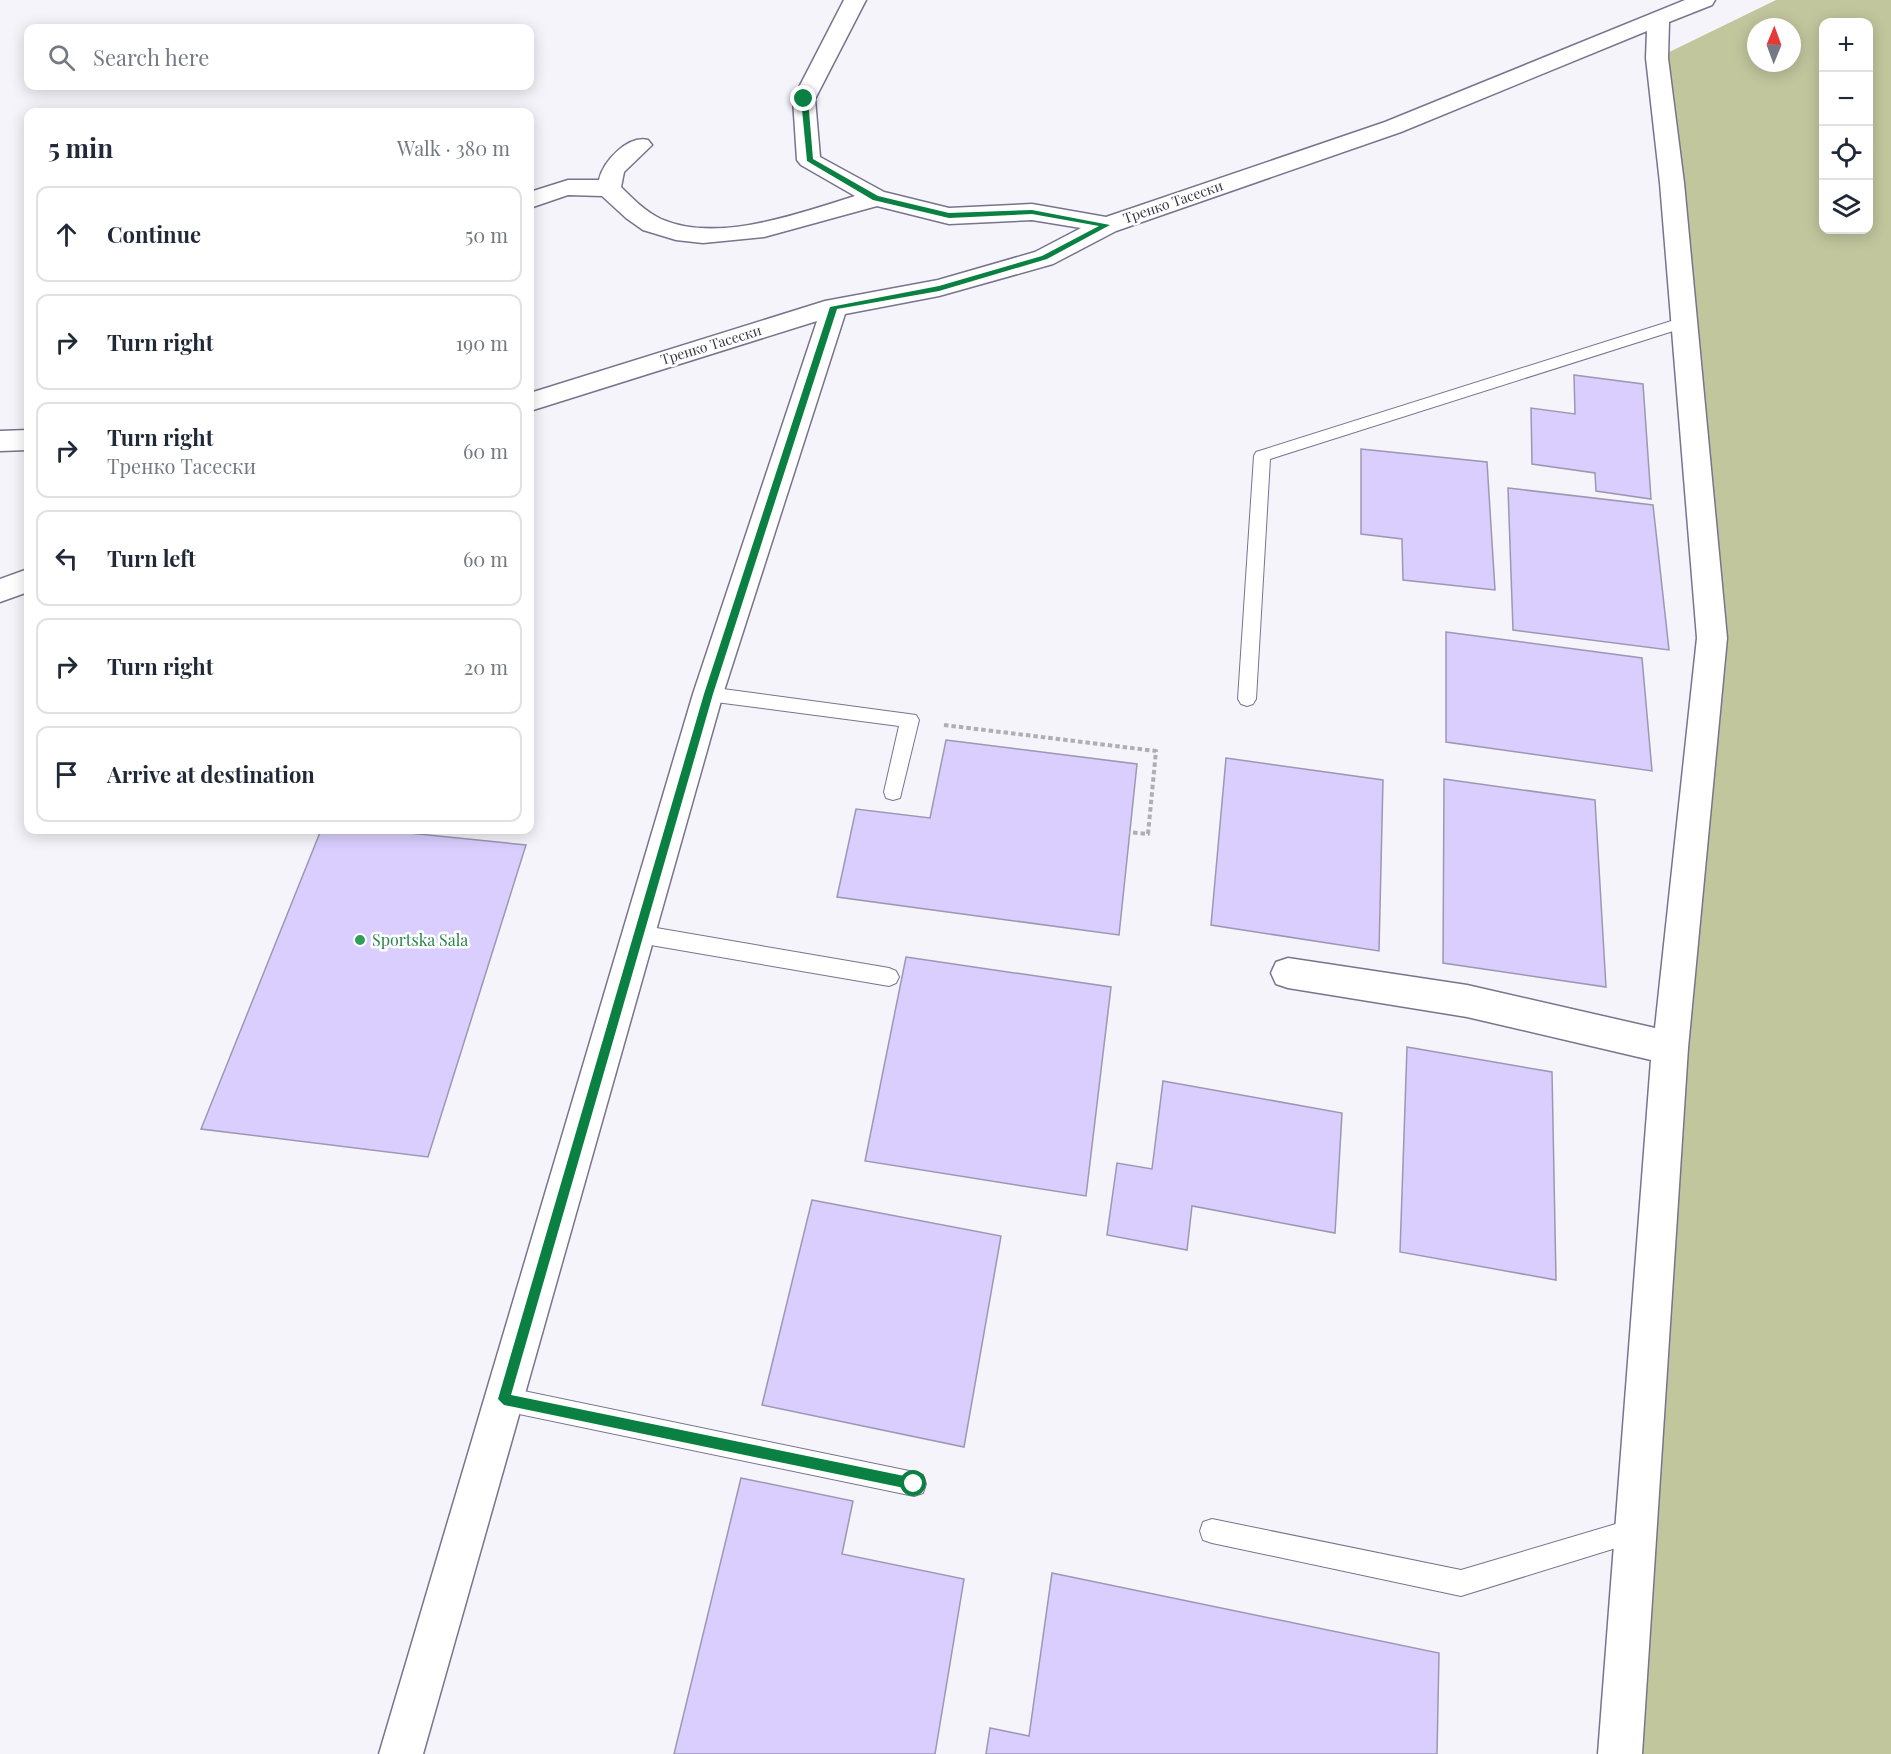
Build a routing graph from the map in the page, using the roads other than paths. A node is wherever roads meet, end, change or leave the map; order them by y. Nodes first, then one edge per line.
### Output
1 (855, 0) edge
2 (1704, 0) edge
3 (1658, 18) junction
4 (640, 145) dead end
5 (609, 189) junction
6 (876, 198) junction
7 (534, 199) edge
8 (1107, 225) junction
9 (834, 307) junction
10 (1684, 322) junction
11 (534, 401) edge
12 (24, 440) edge
13 (0, 441) edge
14 (24, 582) edge
15 (0, 591) edge
16 (708, 694) junction
17 (1247, 699) dead end
18 (893, 792) dead end
19 (639, 934) junction
20 (1288, 973) dead end
21 (889, 977) dead end
22 (1670, 1048) junction
23 (504, 1399) junction
24 (914, 1484) dead end
25 (1636, 1530) junction
26 (1212, 1531) dead end
27 (401, 1754) edge
28 (1620, 1754) edge

1 - 6 street
2 - 3 street, Тренко Тасески
3 - 8 street, Тренко Тасески
3 - 10 street
4 - 5 street
5 - 6 street
5 - 7 street
6 - 8 street
8 - 9 street, Тренко Тасески
9 - 11 street, Тренко Тасески
9 - 16 street
10 - 17 lane
10 - 22 street
12 - 13 street
14 - 15 street
16 - 18 lane
16 - 19 street
19 - 21 lane
19 - 23 street
20 - 22 street
22 - 25 street
23 - 24 lane
23 - 27 street
25 - 26 lane
25 - 28 street

